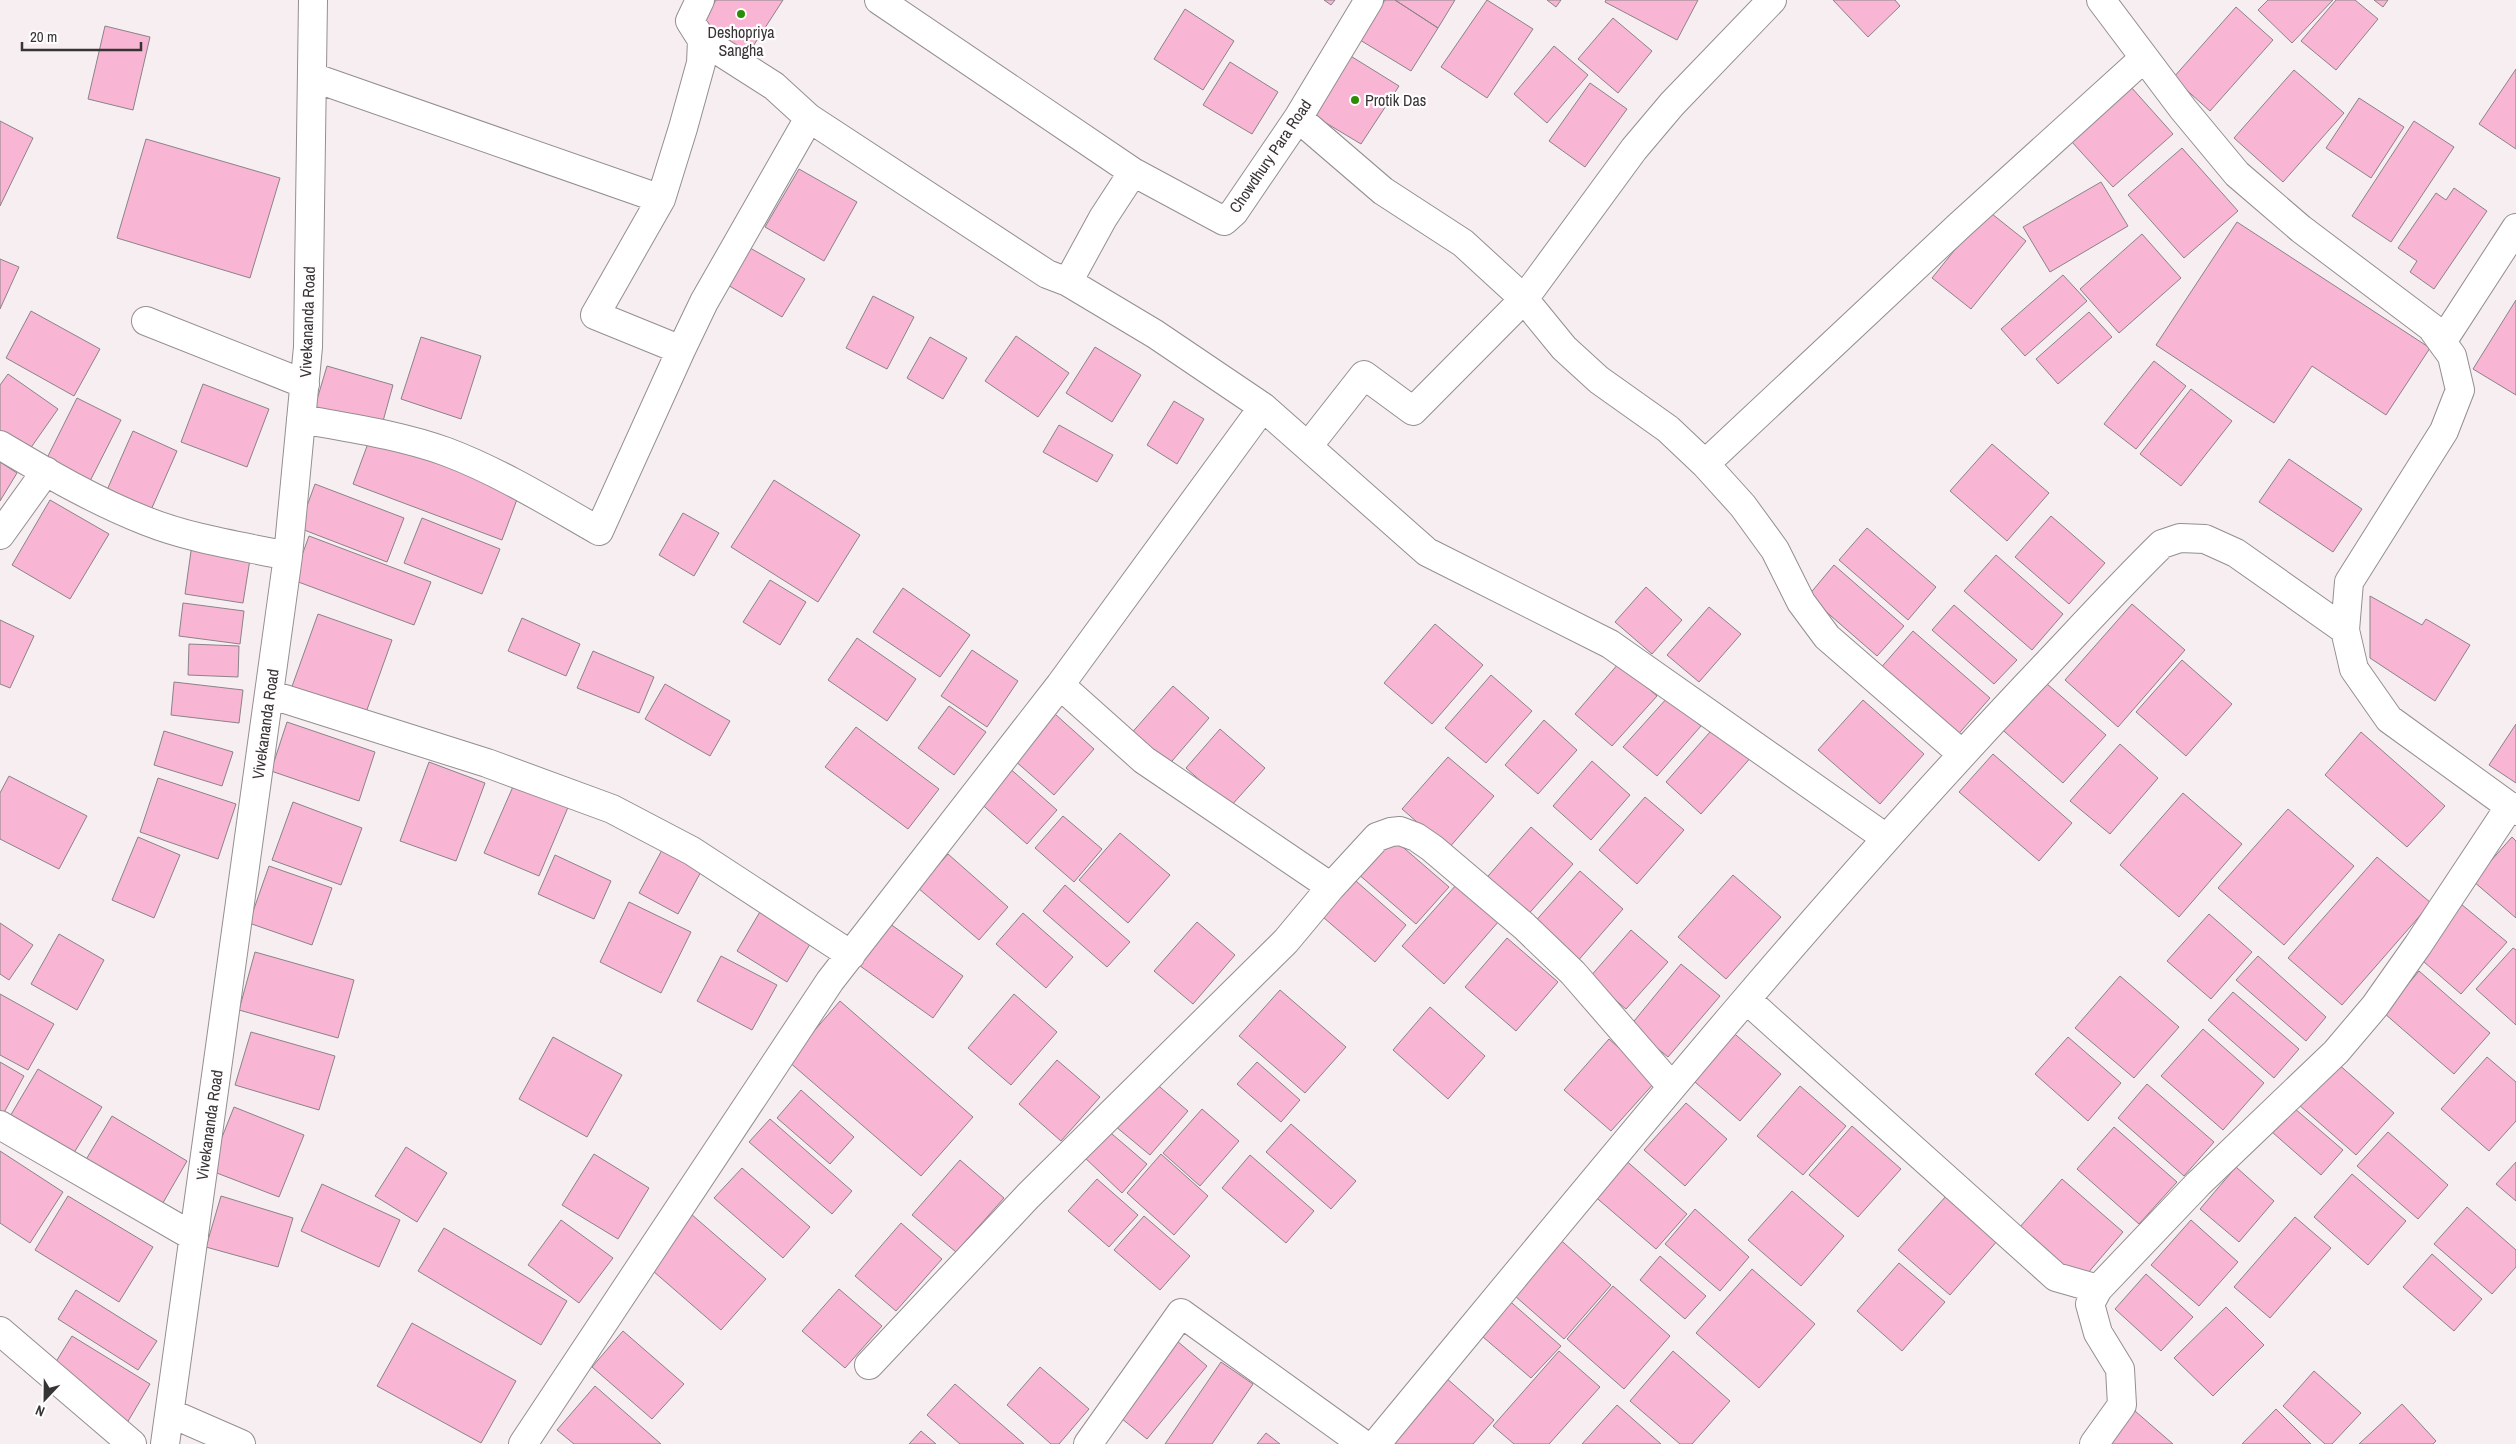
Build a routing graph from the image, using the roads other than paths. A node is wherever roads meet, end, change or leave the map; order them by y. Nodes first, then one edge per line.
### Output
1 (313, 0) edge
2 (700, 0) edge
3 (879, 0) edge
4 (1369, 0) edge
5 (1772, 0) edge
6 (2101, 0) edge
7 (702, 40) junction
8 (2144, 58) junction
9 (312, 77) junction
10 (810, 118) junction
11 (1298, 118) junction
12 (1133, 172) junction
13 (660, 199) junction
14 (2513, 241) edge
15 (1068, 282) junction
16 (1524, 299) junction
17 (146, 321) dead end
18 (2442, 342) junction
19 (680, 350) junction
20 (305, 384) junction
21 (1263, 407) junction
22 (302, 419) junction
23 (0, 445) edge
24 (1309, 445) junction
25 (1705, 464) junction
26 (46, 472) junction
27 (0, 535) edge
28 (288, 556) junction
29 (2345, 630) junction
30 (1060, 685) junction
31 (269, 694) junction
32 (1962, 754) junction
33 (2513, 809) edge
34 (1886, 838) junction
35 (1331, 887) junction
36 (850, 955) junction
37 (1747, 1000) junction
38 (1672, 1087) junction
39 (0, 1125) edge
40 (194, 1237) junction
41 (2098, 1289) junction
42 (0, 1331) edge
43 (869, 1365) dead end
44 (170, 1413) junction
45 (132, 1444) edge
46 (165, 1444) edge
47 (241, 1444) edge
48 (523, 1444) edge
49 (1088, 1444) edge
50 (1363, 1444) edge
51 (1376, 1444) edge
52 (2094, 1444) edge

1 - 9 street, Vivekananda Road
2 - 7 street
3 - 12 street, Chowdhury Para Road
4 - 11 street, Chowdhury Para Road
5 - 16 street
6 - 8 street
7 - 10 street
7 - 13 street
8 - 18 street
8 - 25 street
9 - 13 street
9 - 20 street, Vivekananda Road
10 - 15 street
10 - 19 street
11 - 12 street, Chowdhury Para Road
11 - 16 street
12 - 15 street
13 - 19 street
14 - 18 street
15 - 21 street
16 - 24 street
16 - 25 street
17 - 20 street
18 - 29 street
19 - 22 street
20 - 22 street, Vivekananda Road
21 - 24 street
21 - 30 street
22 - 28 street, Vivekananda Road
23 - 26 street
24 - 34 street
25 - 32 street
26 - 27 street
26 - 28 street
28 - 31 street, Vivekananda Road
29 - 32 street
29 - 33 street
30 - 35 street
30 - 36 street
31 - 36 street
31 - 40 street, Vivekananda Road
32 - 34 street
33 - 41 street
34 - 37 street
35 - 38 street
35 - 43 street
36 - 48 street
37 - 38 street
37 - 41 street
38 - 51 street
39 - 40 street
40 - 44 street, Vivekananda Road
41 - 52 street
42 - 45 street
44 - 46 street, Vivekananda Road
44 - 47 street
49 - 50 street

